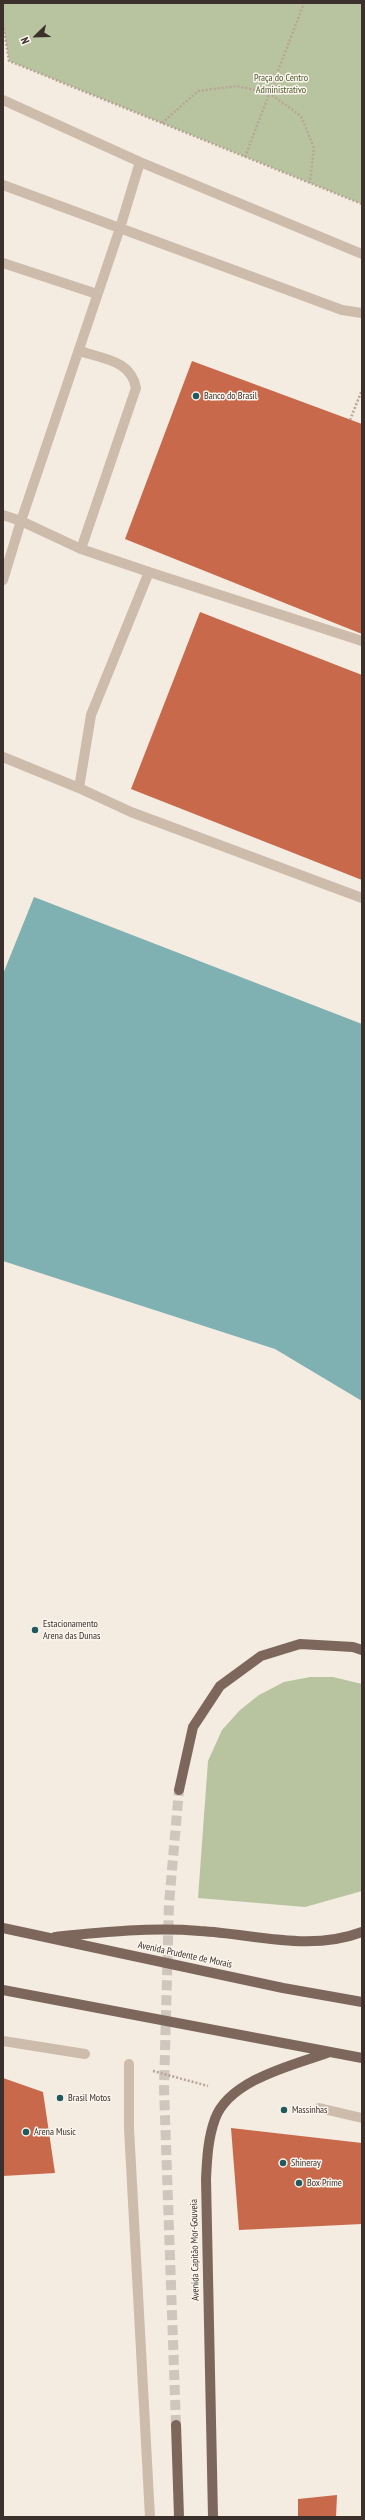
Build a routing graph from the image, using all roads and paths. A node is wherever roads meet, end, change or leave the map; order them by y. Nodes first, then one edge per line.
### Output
1 (304, 3) edge
2 (3, 24) edge
3 (269, 92) junction
4 (3, 100) edge
5 (162, 123) junction
6 (245, 156) junction
7 (140, 162) junction
8 (310, 183) junction
9 (3, 185) edge
10 (362, 204) edge
11 (120, 228) junction
12 (362, 254) edge
13 (3, 263) edge
14 (97, 294) junction
15 (362, 313) edge
16 (80, 351) junction
17 (362, 390) edge
18 (350, 420) dead end
19 (3, 515) edge
20 (21, 521) junction
21 (81, 549) junction
22 (149, 572) junction
23 (3, 580) edge
24 (362, 641) edge
25 (3, 757) edge
26 (79, 788) junction
27 (362, 898) edge
28 (362, 1650) edge
29 (179, 1790) tunnel mouth
30 (3, 1928) edge
31 (362, 1932) edge
32 (47, 1938) junction
33 (3, 1990) edge
34 (362, 2002) edge
35 (3, 2041) edge
36 (328, 2053) junction
37 (85, 2054) dead end
38 (362, 2058) edge
39 (130, 2064) joint
40 (234, 2093) junction
41 (319, 2108) dead end
42 (362, 2118) edge
43 (176, 2425) tunnel mouth
44 (150, 2517) edge
45 (179, 2517) edge
46 (212, 2517) edge

1 - 3 path
2 - 5 path
3 - 5 path
3 - 6 path
3 - 8 path
4 - 7 street
5 - 6 path
6 - 8 path
7 - 11 street
7 - 12 street
8 - 10 path
9 - 11 street
11 - 14 street
11 - 15 street
13 - 14 street
14 - 16 street
16 - 20 street
16 - 21 street
17 - 18 path
19 - 20 street
20 - 21 street
20 - 23 street
21 - 22 street
22 - 24 street
22 - 26 street
25 - 26 street
26 - 27 street
28 - 29 main road
30 - 32 main road, Avenida Prudente de Morais
31 - 32 main road
32 - 34 main road, Avenida Prudente de Morais
33 - 36 main road
35 - 37 street
36 - 38 main road
36 - 40 main road, Avenida Capitão Mor-Gouveia
39 - 40 path
39 - 44 street
40 - 46 main road, Avenida Capitão Mor-Gouveia
41 - 42 street
43 - 45 main road

